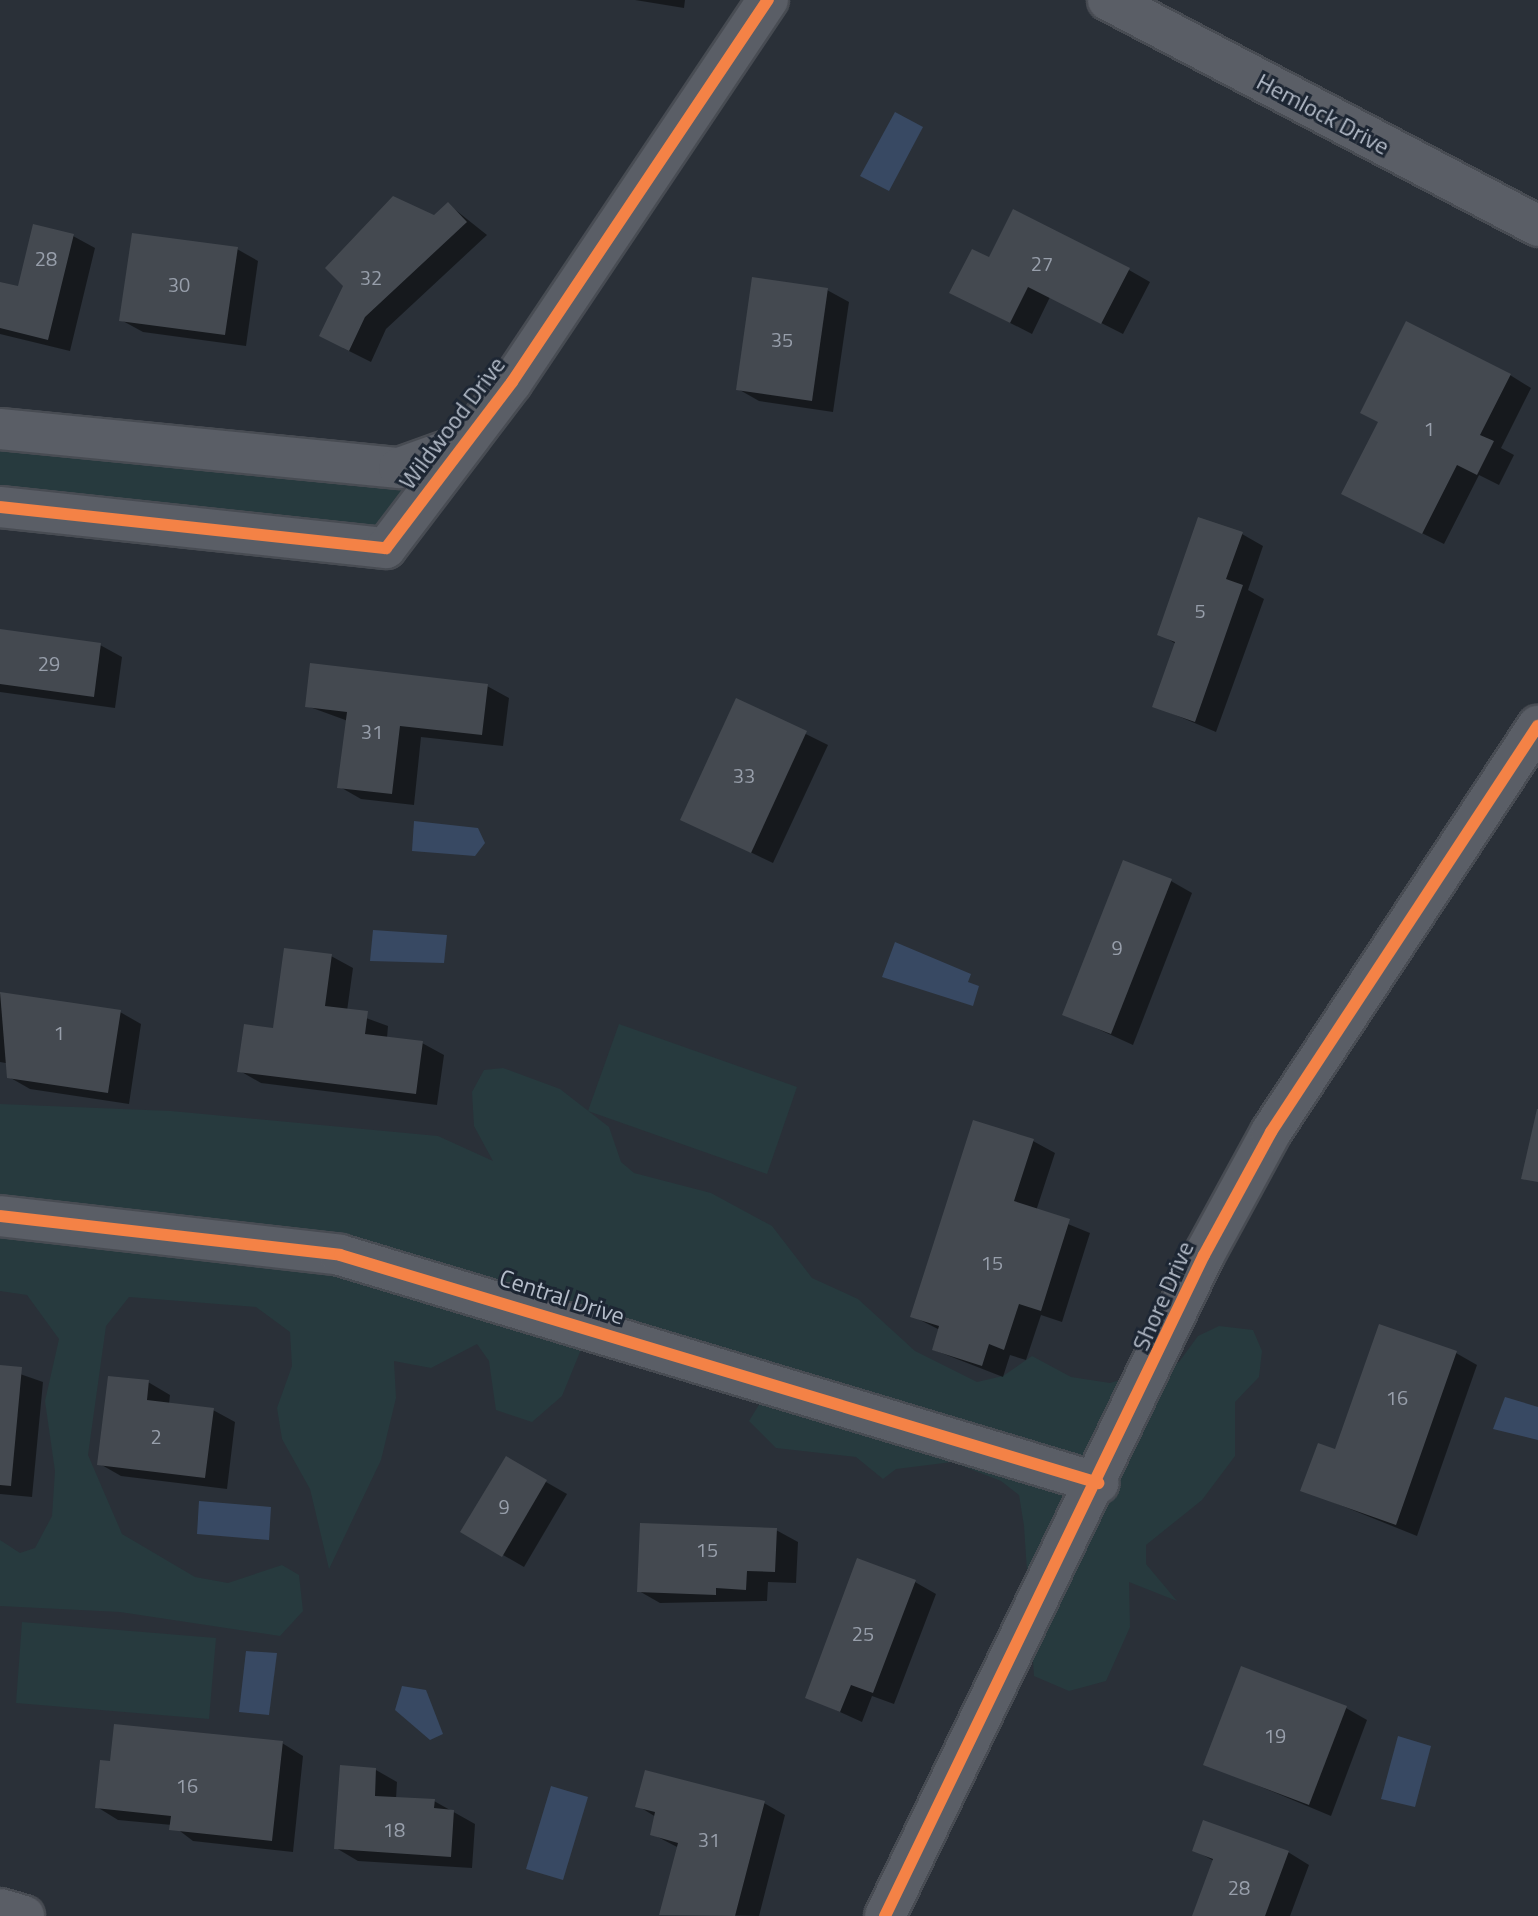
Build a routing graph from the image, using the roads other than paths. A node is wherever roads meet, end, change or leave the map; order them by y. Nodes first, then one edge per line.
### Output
1 (768, 0) edge
2 (1108, 0) edge
3 (1538, 226) edge
4 (0, 429) edge
5 (463, 445) junction
6 (0, 507) edge
7 (1538, 726) edge
8 (0, 1216) edge
9 (1098, 1483) junction
10 (0, 1909) edge
11 (24, 1916) edge
12 (885, 1916) edge

1 - 5 street, Wildwood Drive
2 - 3 street, Hemlock Drive
4 - 5 street, Wildwood Drive
5 - 6 street, Wildwood Drive
7 - 9 street, Shore Drive
8 - 9 street, Central Drive
9 - 12 street, Shore Drive
10 - 11 street

